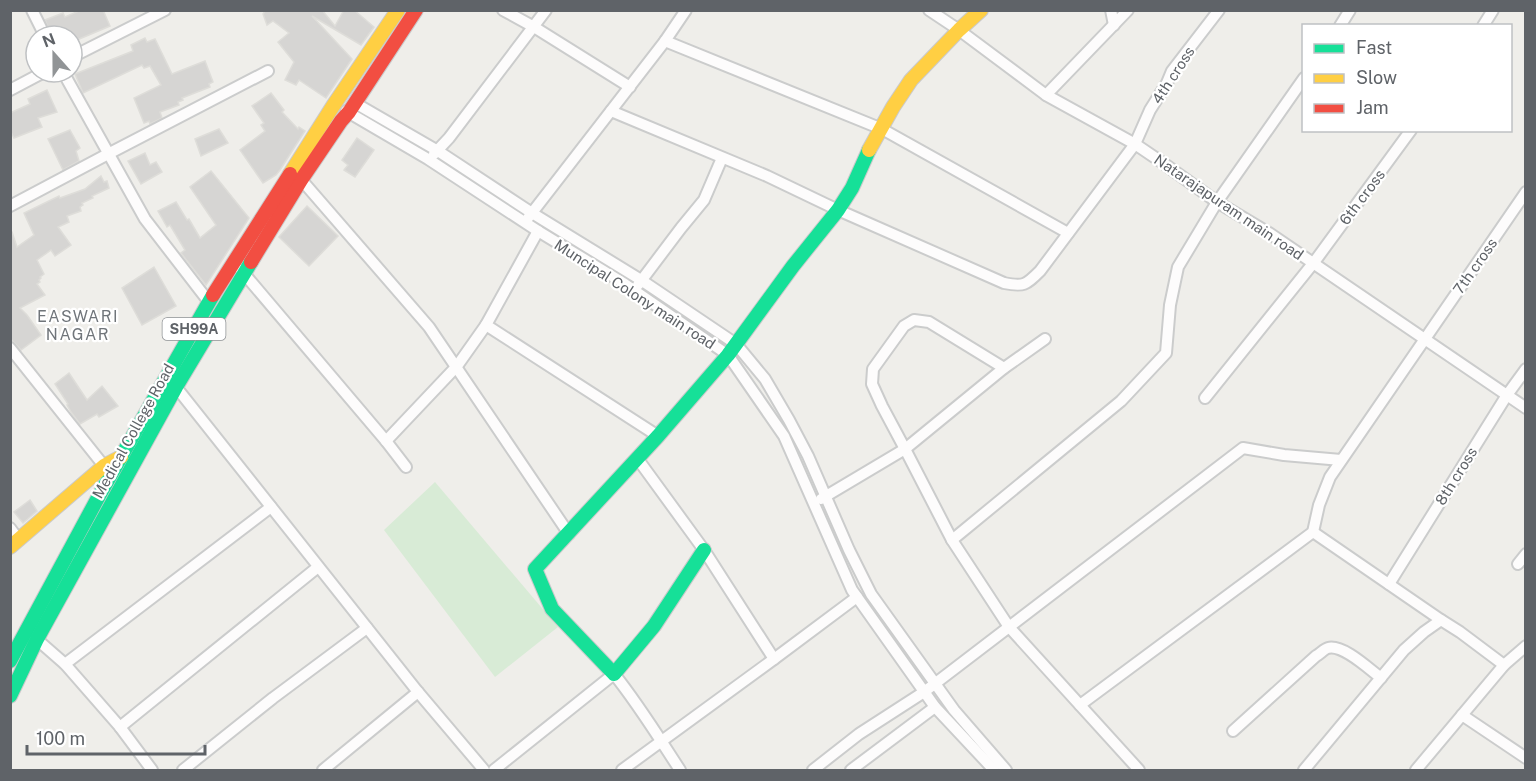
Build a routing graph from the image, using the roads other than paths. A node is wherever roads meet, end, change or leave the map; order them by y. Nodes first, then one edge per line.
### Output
1 (32, 10) edge
2 (165, 10) edge
3 (398, 10) edge
4 (416, 10) edge
5 (503, 10) edge
6 (546, 10) edge
7 (686, 10) edge
8 (930, 10) edge
9 (981, 10) edge
10 (1111, 10) edge
11 (1128, 10) edge
12 (1219, 10) edge
13 (1350, 10) edge
14 (1493, 10) edge
15 (39, 24) edge
16 (1341, 24) edge
17 (1484, 24) edge
18 (1114, 25) junction
19 (534, 27) junction
20 (959, 30) junction
21 (665, 41) junction
22 (84, 51) edge
23 (268, 71) dead end
24 (1302, 81) edge
25 (24, 83) edge
26 (70, 84) edge
27 (630, 87) junction
28 (10, 90) edge
29 (1046, 95) junction
30 (333, 106) junction
31 (352, 107) junction
32 (611, 111) junction
33 (882, 129) junction
34 (1410, 132) edge
35 (1135, 144) junction
36 (438, 151) junction
37 (108, 154) junction
38 (722, 158) junction
39 (428, 159) junction
40 (297, 176) junction
41 (1526, 192) edge
42 (1217, 202) junction
43 (10, 206) edge
44 (838, 210) junction
45 (532, 213) junction
46 (525, 223) junction
47 (538, 231) junction
48 (1068, 233) junction
49 (1313, 263) junction
50 (233, 264) junction
51 (245, 273) junction
52 (641, 280) junction
53 (634, 290) junction
54 (209, 303) junction
55 (486, 325) junction
56 (1045, 339) dead end
57 (1424, 339) junction
58 (10, 348) edge
59 (732, 349) junction
60 (457, 366) junction
61 (1004, 368) junction
62 (1526, 369) edge
63 (170, 383) junction
64 (1507, 395) junction
65 (1205, 398) dead end
66 (1526, 408) edge
67 (658, 436) junction
68 (386, 441) junction
69 (905, 449) junction
70 (121, 457) junction
71 (637, 458) junction
72 (1341, 460) junction
73 (104, 466) junction
74 (406, 468) dead end
75 (826, 496) junction
76 (814, 504) junction
77 (271, 507) junction
78 (1313, 531) junction
79 (569, 534) junction
80 (13, 538) edge
81 (952, 540) junction
82 (704, 550) junction
83 (1526, 554) edge
84 (1518, 564) dead end
85 (318, 567) junction
86 (1389, 584) junction
87 (857, 597) junction
88 (1441, 620) junction
89 (1009, 627) junction
90 (366, 628) junction
91 (31, 635) junction
92 (1526, 646) edge
93 (774, 659) junction
94 (10, 661) edge
95 (65, 664) junction
96 (1504, 665) junction
97 (614, 674) junction
98 (1381, 678) junction
99 (935, 684) junction
100 (417, 692) junction
101 (924, 692) junction
102 (10, 696) edge
103 (1080, 705) junction
104 (935, 707) junction
105 (1462, 715) junction
106 (120, 727) junction
107 (1233, 731) dead end
108 (661, 743) junction
109 (1526, 758) edge
110 (854, 770) edge
111 (152, 771) edge
112 (183, 771) edge
113 (323, 771) edge
114 (484, 771) edge
115 (494, 771) edge
116 (622, 771) edge
117 (680, 771) edge
118 (813, 771) edge
119 (994, 771) edge
120 (1006, 771) edge
121 (1139, 771) edge
122 (1304, 771) edge
123 (1416, 771) edge

1 - 15 street
2 - 22 street
3 - 30 main road, Medical College Road / SH99A
4 - 31 main road, Medical College Road / SH99A
5 - 19 street
6 - 19 street
7 - 21 street
8 - 20 street, Natarajapuram main road
9 - 20 main road
10 - 18 street
11 - 18 street
12 - 35 street, 4th cross
13 - 16 street
14 - 17 street
18 - 29 street
19 - 27 street
19 - 36 street
20 - 29 street, Natarajapuram main road
20 - 33 main road
21 - 27 street
21 - 33 street
23 - 37 street
24 - 42 street
25 - 28 street
26 - 37 street
27 - 32 street
29 - 35 street, Natarajapuram main road
30 - 31 street, Muncipal Colony main road
30 - 40 main road, Medical College Road / SH99A
31 - 36 street
31 - 39 street, Muncipal Colony main road
31 - 40 main road, Medical College Road / SH99A
32 - 38 street
32 - 45 street
33 - 44 main road
33 - 48 street
34 - 49 street, 6th cross
35 - 42 street, Natarajapuram main road
35 - 48 street, 4th cross
36 - 39 street
36 - 45 street
37 - 43 street
37 - 54 street
38 - 44 street
38 - 52 street
39 - 46 street, Muncipal Colony main road
40 - 50 main road, Medical College Road / SH99A
40 - 51 main road, Medical College Road / SH99A
40 - 60 street
41 - 57 street, 7th cross
42 - 49 street, Natarajapuram main road
42 - 81 street
44 - 48 street, 4th cross
44 - 59 main road
45 - 46 street
45 - 52 street
46 - 47 street, Muncipal Colony main road
47 - 53 street, Muncipal Colony main road
47 - 55 street
49 - 57 street, Natarajapuram main road
49 - 65 street, 6th cross
50 - 51 street
50 - 54 main road, Medical College Road / SH99A
51 - 63 main road, Medical College Road / SH99A
51 - 68 street
52 - 53 street
52 - 59 street
53 - 59 street, Muncipal Colony main road
54 - 63 main road, Medical College Road / SH99A
55 - 60 street
55 - 67 street
56 - 61 street
57 - 64 street, Natarajapuram main road
57 - 72 street, 7th cross
58 - 73 street
59 - 67 main road
59 - 75 street
59 - 76 street, Muncipal Colony main road
60 - 68 street
60 - 79 street
61 - 69 street
61 - 69 street
62 - 64 street, 8th cross
63 - 70 main road, Medical College Road / SH99A
63 - 77 street
63 - 91 main road, Medical College Road / SH99A
64 - 66 street, Natarajapuram main road
64 - 86 street, 8th cross
67 - 71 main road
68 - 74 street
69 - 75 street
69 - 81 street
70 - 73 main road
70 - 91 main road, Medical College Road / SH99A
71 - 79 main road
71 - 82 street
72 - 78 street, 7th cross
72 - 89 street
73 - 80 main road
75 - 76 street
75 - 99 street
76 - 87 street, Muncipal Colony main road
77 - 85 street
77 - 95 street
78 - 86 street
78 - 103 street
79 - 97 main road
81 - 89 street
82 - 93 street
82 - 97 main road
83 - 84 street
85 - 90 street
85 - 106 street
86 - 88 street
87 - 93 street
87 - 101 street, Muncipal Colony main road
88 - 96 street
88 - 98 street
89 - 99 street
89 - 103 street
90 - 100 street
90 - 112 street
91 - 94 main road, Medical College Road / SH99A
91 - 95 street
91 - 102 main road, Medical College Road / SH99A
92 - 96 street
93 - 108 street
95 - 106 street
96 - 105 street
97 - 108 street
97 - 115 street
98 - 107 street
98 - 122 street
99 - 101 street
99 - 120 street
100 - 113 street
100 - 114 street
101 - 104 street, Muncipal Colony main road
101 - 118 street
103 - 121 street
104 - 110 street
104 - 119 street, Muncipal Colony main road
105 - 109 street
105 - 123 street
106 - 111 street
108 - 116 street
108 - 117 street

